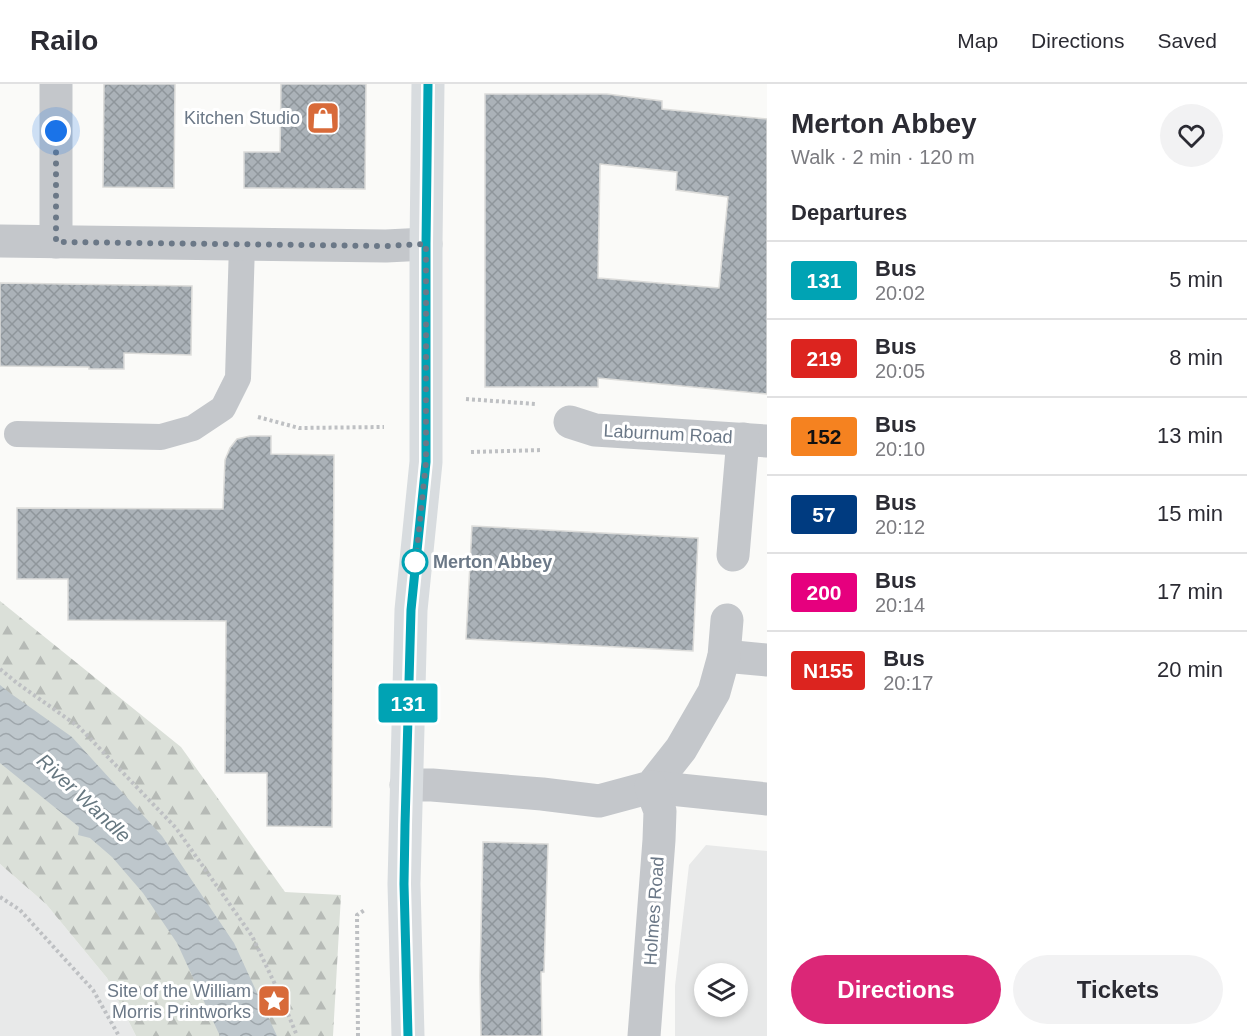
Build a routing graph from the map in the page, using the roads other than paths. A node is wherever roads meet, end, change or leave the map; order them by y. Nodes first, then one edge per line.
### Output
1 (56, 84) edge
2 (428, 84) edge
3 (0, 241) edge
4 (56, 242) junction
5 (242, 244) junction
6 (426, 244) junction
7 (570, 422) road end
8 (17, 434) dead end
9 (755, 440) edge
10 (733, 555) dead end
11 (727, 620) dead end
12 (724, 656) junction
13 (767, 660) edge
14 (406, 785) junction
15 (651, 787) junction
16 (767, 799) edge
17 (408, 1036) edge
18 (644, 1036) edge

1 - 4 street
2 - 6 main road
3 - 4 street
4 - 5 street
5 - 6 street
5 - 8 lane
6 - 14 main road
7 - 9 street, Laburnum Road
9 - 10 street
11 - 12 street
12 - 13 street
12 - 15 street
14 - 15 street
14 - 17 main road
15 - 16 street
15 - 18 street, Holmes Road

